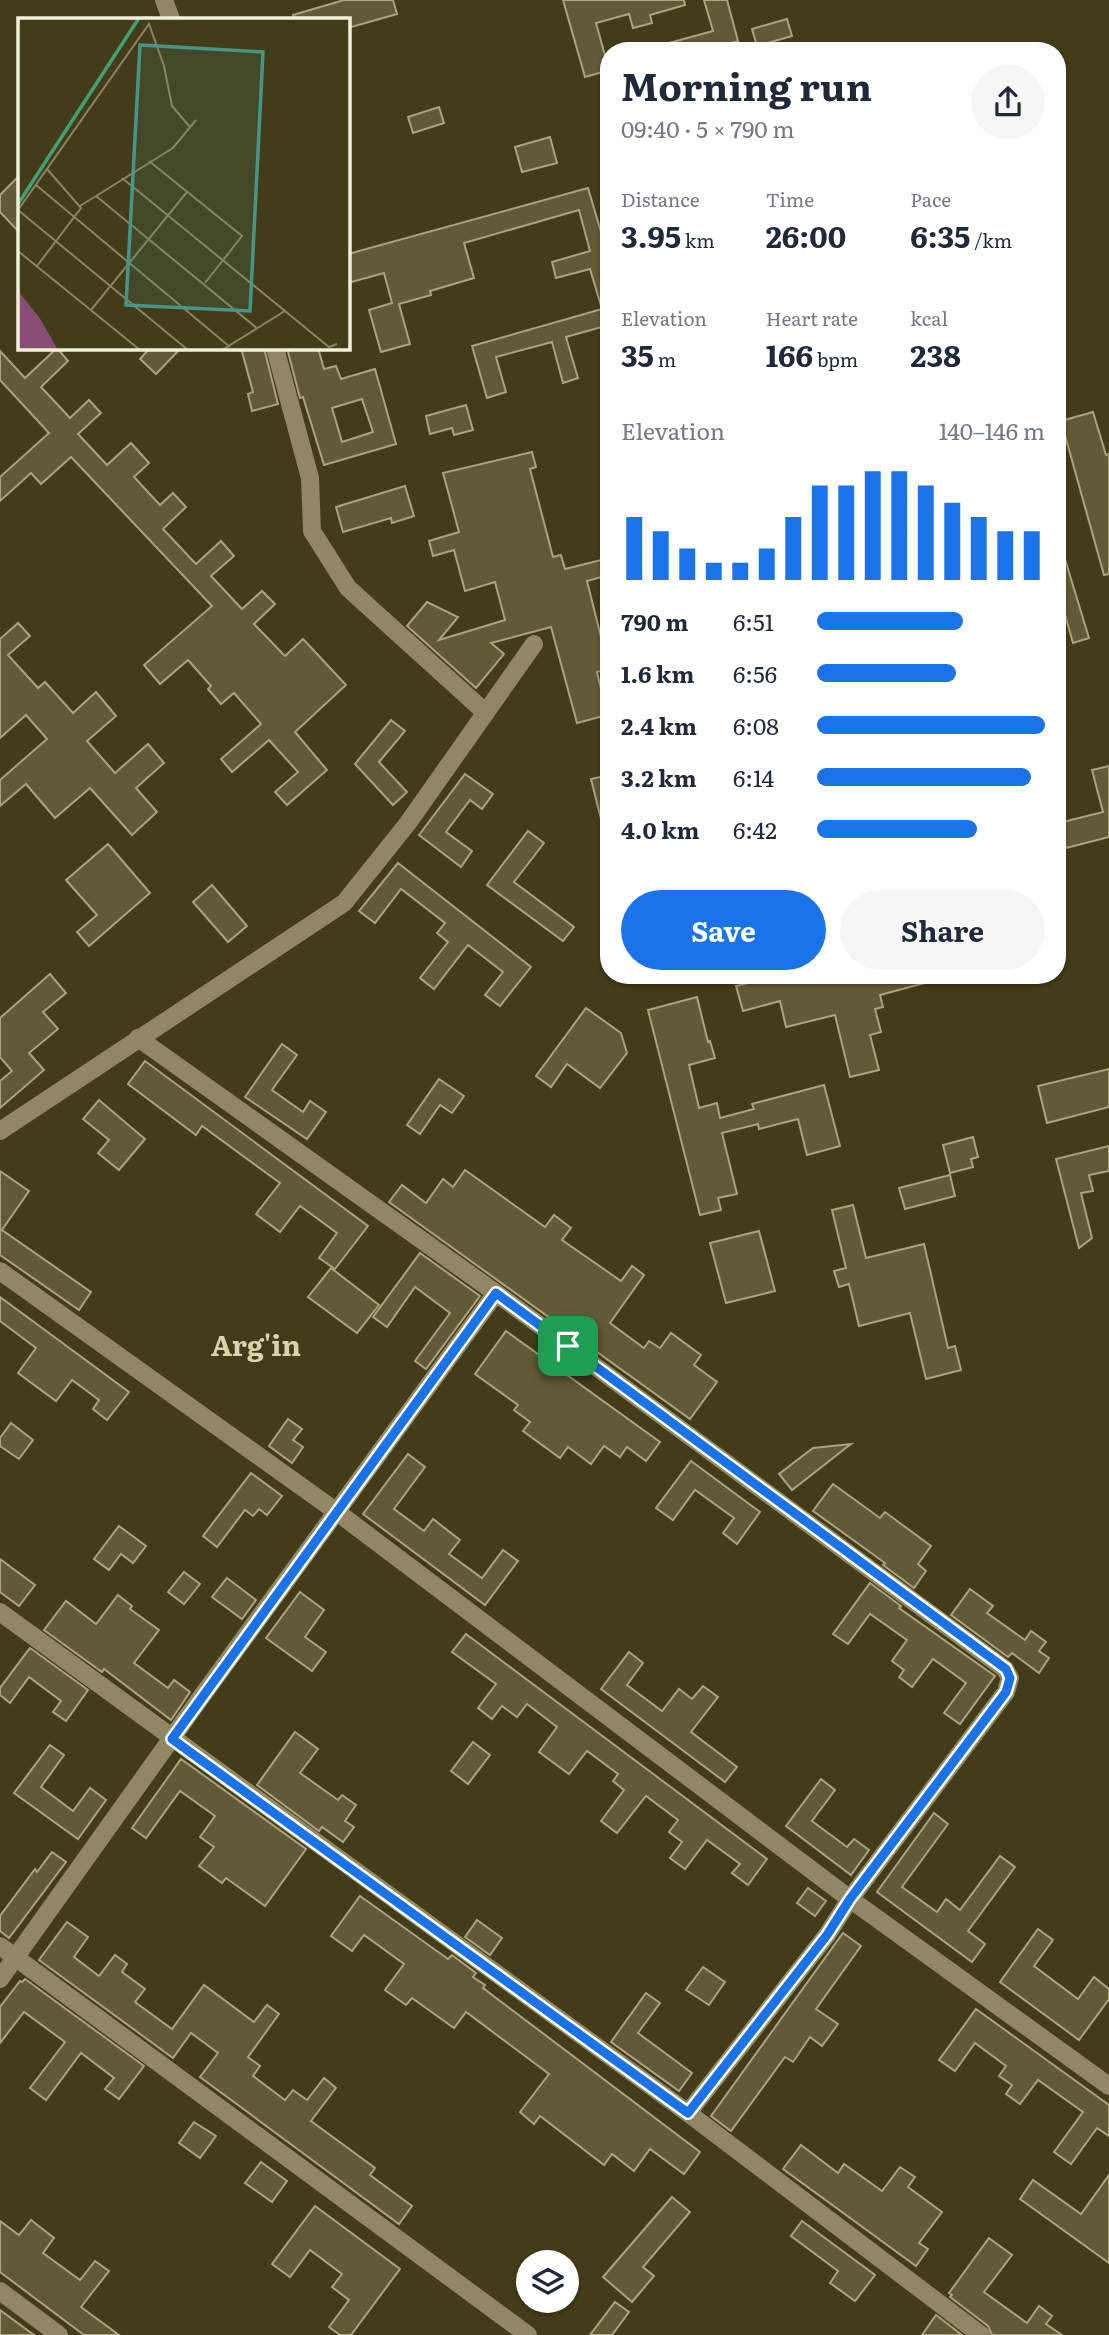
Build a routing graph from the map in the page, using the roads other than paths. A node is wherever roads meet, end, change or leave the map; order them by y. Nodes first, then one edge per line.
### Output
1 (164, 0) edge
2 (171, 18) edge
3 (276, 350) edge
4 (534, 645) dead end
5 (486, 713) junction
6 (138, 1038) junction
7 (0, 1131) edge
8 (0, 1271) edge
9 (496, 1293) junction
10 (337, 1512) junction
11 (0, 1612) edge
12 (172, 1739) junction
13 (850, 1899) junction
14 (0, 1946) edge
15 (16, 1958) junction
16 (0, 1979) edge
17 (1109, 2086) edge
18 (688, 2113) junction
19 (0, 2291) edge
20 (60, 2335) edge
21 (527, 2335) edge
22 (981, 2335) edge

1 - 2 street
3 - 5 street
4 - 5 street
5 - 6 street
6 - 7 street
6 - 9 street
8 - 10 street
9 - 10 street
9 - 13 street
10 - 12 street
10 - 13 street
11 - 12 street
12 - 15 street
12 - 18 street
13 - 17 street
13 - 18 street
14 - 15 street
15 - 16 street
15 - 21 street
18 - 22 street
19 - 20 street

